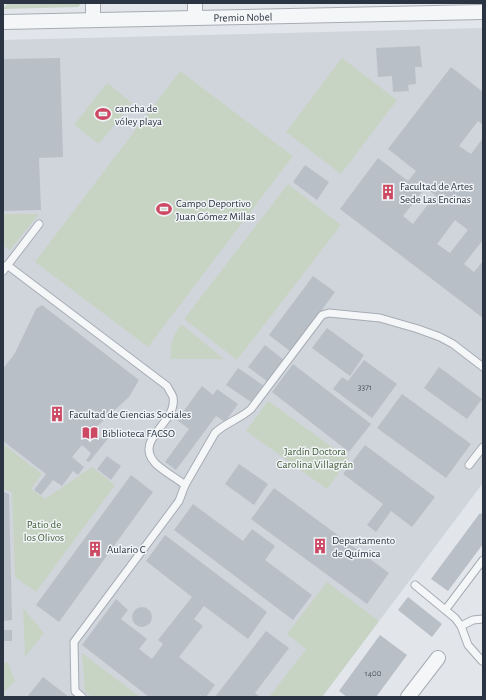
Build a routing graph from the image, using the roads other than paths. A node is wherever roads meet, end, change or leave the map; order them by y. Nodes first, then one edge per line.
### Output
1 (93, 3) edge
2 (195, 3) edge
3 (402, 8) edge
4 (296, 9) edge
5 (483, 12) edge
6 (195, 18) junction
7 (93, 20) junction
8 (3, 22) edge
9 (39, 224) dead end
10 (5, 268) edge
11 (483, 367) edge
12 (483, 447) edge
13 (469, 465) dead end
14 (185, 485) junction
15 (482, 565) edge
16 (415, 585) dead end
17 (446, 609) junction
18 (483, 619) edge
19 (461, 626) junction
20 (438, 658) dead end
21 (482, 661) edge
22 (82, 697) edge
23 (408, 697) edge

1 - 7 street
2 - 6 street
3 - 4 street, Premio Nobel
3 - 5 street, Premio Nobel
4 - 6 street, Premio Nobel
6 - 7 street, Premio Nobel
7 - 8 street, Premio Nobel
9 - 10 lane
10 - 14 lane
11 - 14 lane
12 - 13 lane
14 - 22 lane
15 - 17 lane
16 - 17 lane
17 - 19 lane
18 - 19 lane
19 - 21 lane
20 - 23 street

